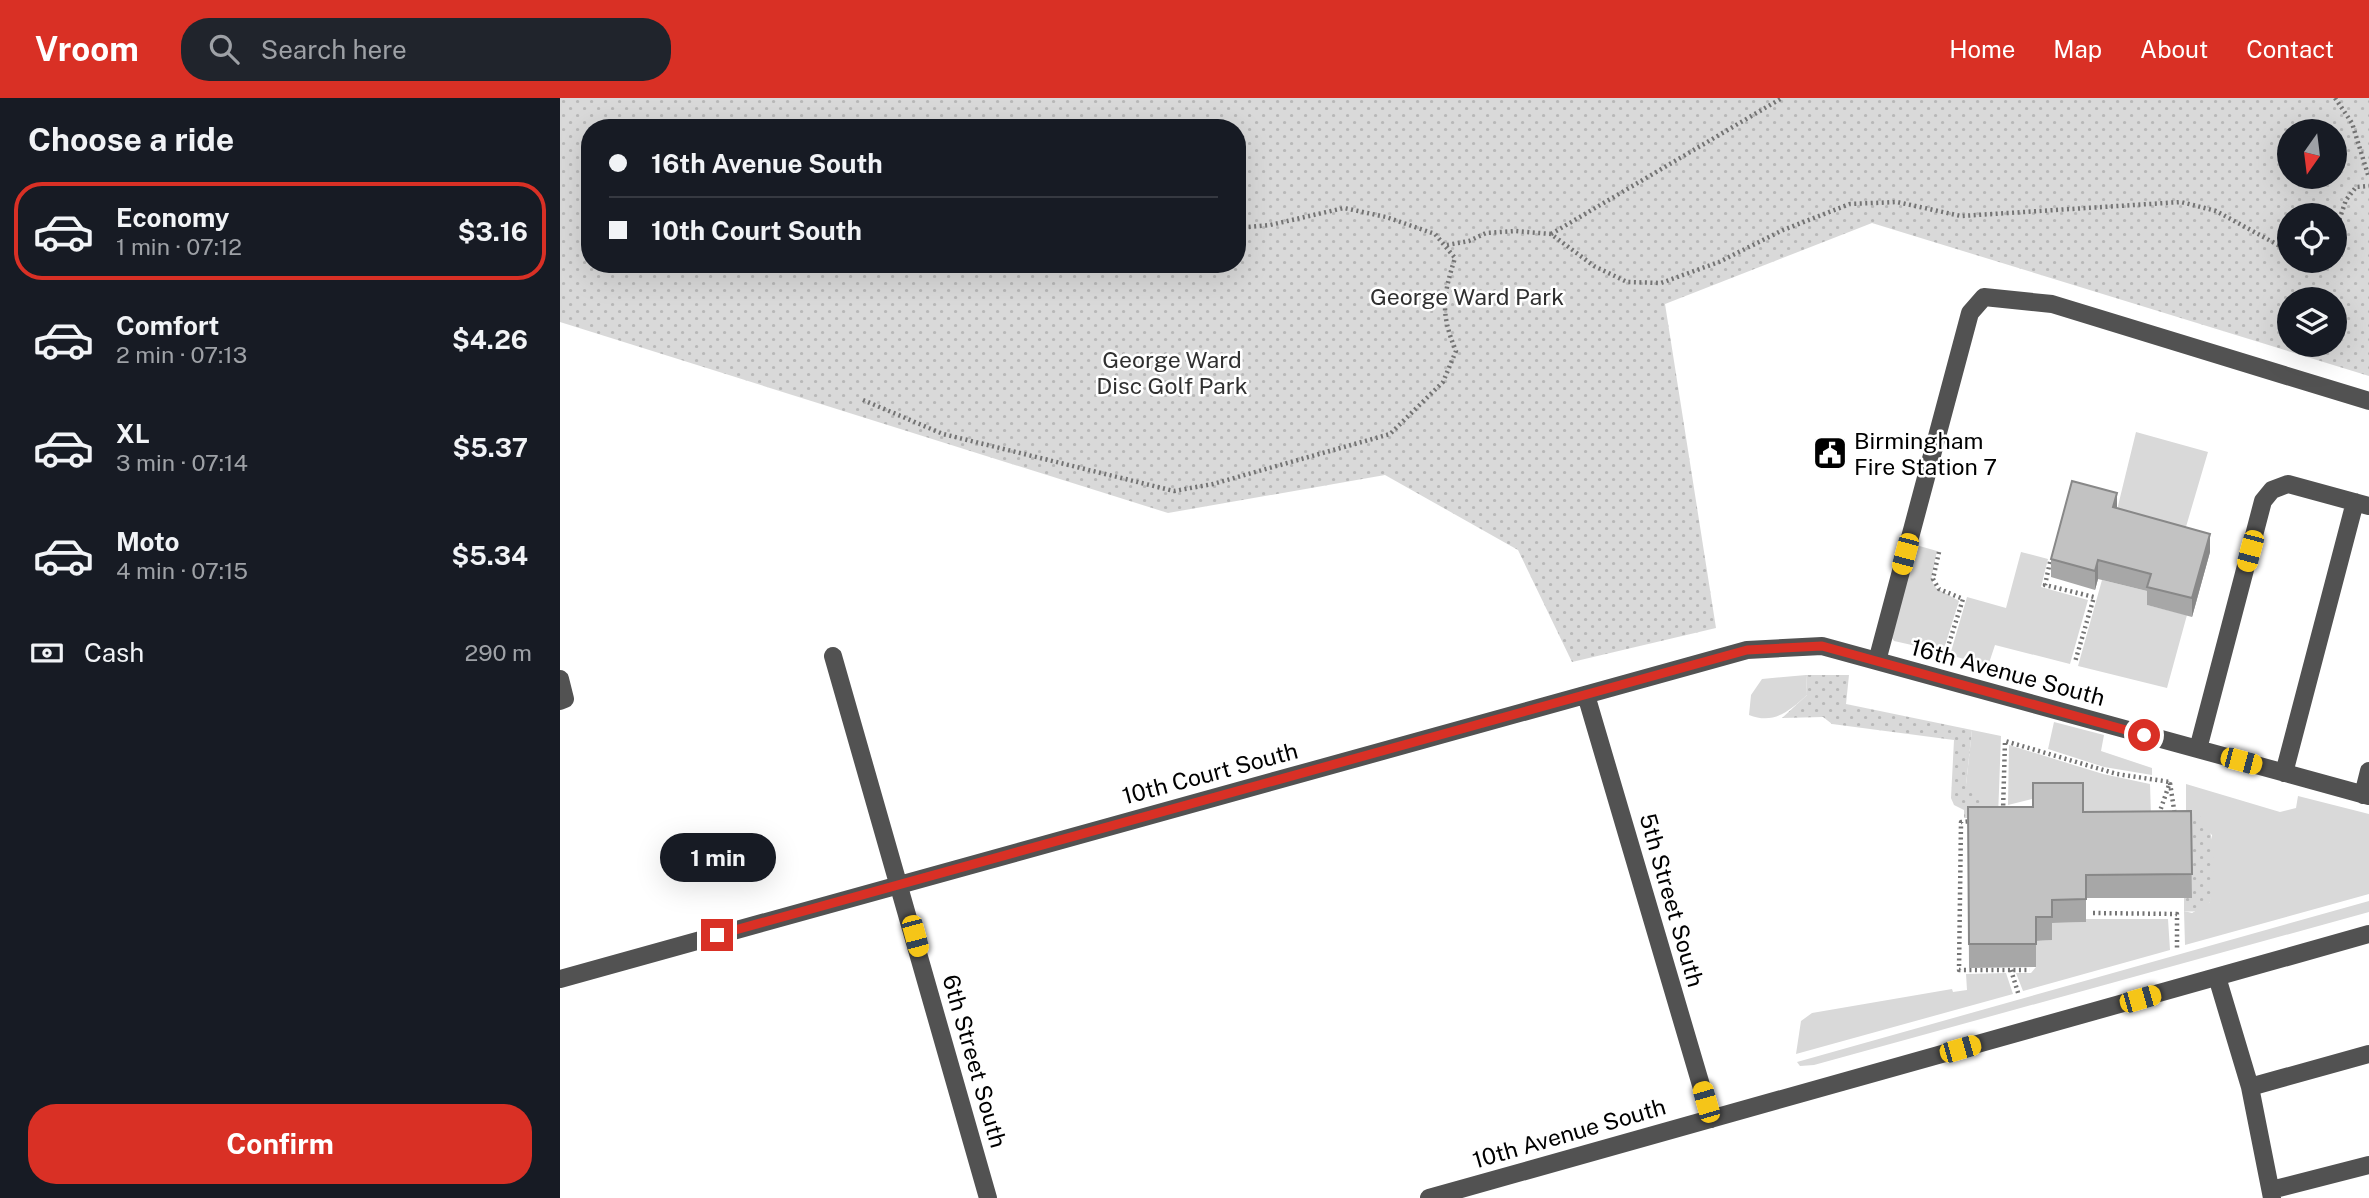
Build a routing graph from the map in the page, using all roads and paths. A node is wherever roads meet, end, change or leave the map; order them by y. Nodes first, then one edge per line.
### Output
1 (1782, 98) edge
2 (2335, 98) edge
3 (2369, 178) edge
4 (2369, 186) edge
5 (2345, 203) edge
6 (1246, 227) edge
7 (1550, 234) junction
8 (2277, 244) edge
9 (1447, 245) junction
10 (863, 400) dead end
11 (2369, 401) edge
12 (2362, 504) edge
13 (1939, 552) dead end
14 (2050, 562) edge
15 (1946, 653) dead end
16 (833, 656) dead end
17 (1877, 661) junction
18 (2075, 662) dead end
19 (560, 679) edge
20 (1586, 695) junction
21 (560, 701) edge
22 (2198, 749) junction
23 (2369, 771) edge
24 (2284, 773) junction
25 (2170, 782) junction
26 (2366, 795) edge
27 (2175, 820) edge
28 (1975, 821) edge
29 (2003, 821) edge
30 (2160, 821) edge
31 (900, 883) junction
32 (2093, 913) dead end
33 (2369, 934) edge
34 (2177, 951) dead end
35 (2011, 970) junction
36 (2030, 970) edge
37 (2217, 977) junction
38 (560, 979) edge
39 (2019, 996) dead end
40 (2369, 1054) edge
41 (2250, 1087) junction
42 (1711, 1119) junction
43 (2369, 1165) edge
44 (2272, 1194) edge
45 (988, 1198) edge
46 (1430, 1198) edge

1 - 7 path
2 - 3 path
4 - 5 path
6 - 9 path
7 - 8 path
7 - 9 path
9 - 10 path
11 - 17 street
12 - 22 street
12 - 24 street
13 - 15 path
14 - 18 path
16 - 31 street, 6th Street South
17 - 20 street, 10th Court South
17 - 22 street, 16th Avenue South
19 - 21 street
20 - 31 street, 10th Court South
20 - 42 street, 5th Street South
22 - 24 street, 16th Avenue South
23 - 26 street
24 - 26 street, 16th Avenue South
25 - 27 path
25 - 29 path
25 - 30 path
28 - 35 path
31 - 38 street, 10th Court South
31 - 45 street, 6th Street South
32 - 34 path
33 - 37 street, 10th Avenue South
35 - 36 path
35 - 39 path
37 - 41 street
37 - 42 street, 10th Avenue South
40 - 41 street
41 - 44 street
42 - 46 street, 10th Avenue South
43 - 44 street

